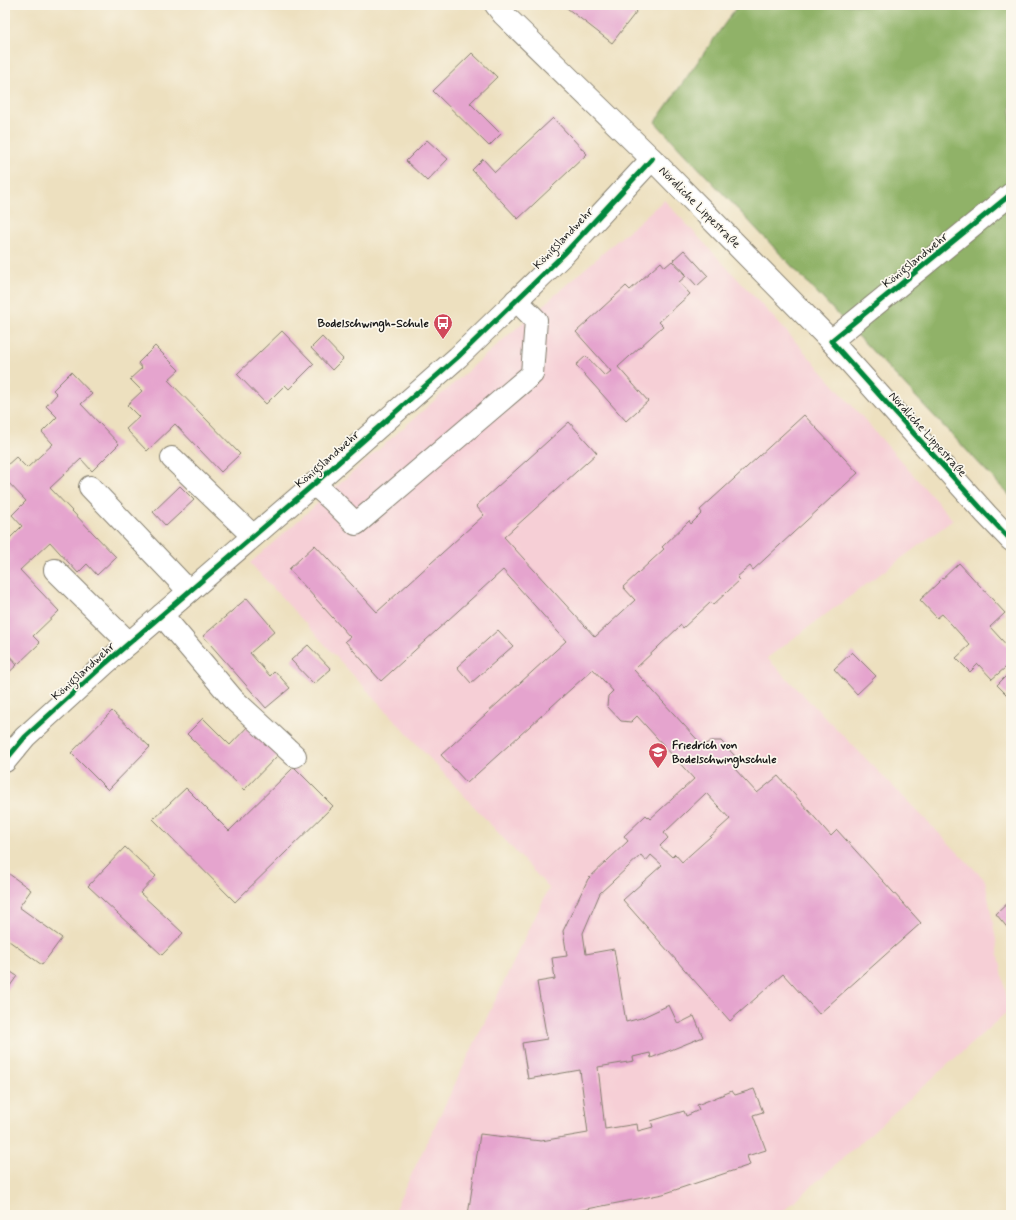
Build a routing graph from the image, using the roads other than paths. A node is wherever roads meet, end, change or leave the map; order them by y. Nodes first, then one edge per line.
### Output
1 (496, 5) edge
2 (652, 159) junction
3 (1011, 194) edge
4 (516, 300) junction
5 (831, 341) junction
6 (172, 458) dead end
7 (314, 484) junction
8 (90, 488) dead end
9 (253, 536) junction
10 (1011, 540) edge
11 (55, 570) dead end
12 (189, 591) junction
13 (162, 615) junction
14 (128, 643) junction
15 (295, 756) dead end
16 (5, 761) edge

1 - 2 street, Nördliche Lippestraße
2 - 4 street, Königslandwehr
2 - 5 street, Nördliche Lippestraße
3 - 5 street, Königslandwehr
4 - 7 street, Königslandwehr
4 - 7 street
5 - 10 street, Nördliche Lippestraße
6 - 9 street
7 - 9 street, Königslandwehr
8 - 12 street
9 - 12 street, Königslandwehr
11 - 14 street
12 - 13 street, Königslandwehr
13 - 14 street, Königslandwehr
13 - 15 street
14 - 16 street, Königslandwehr

